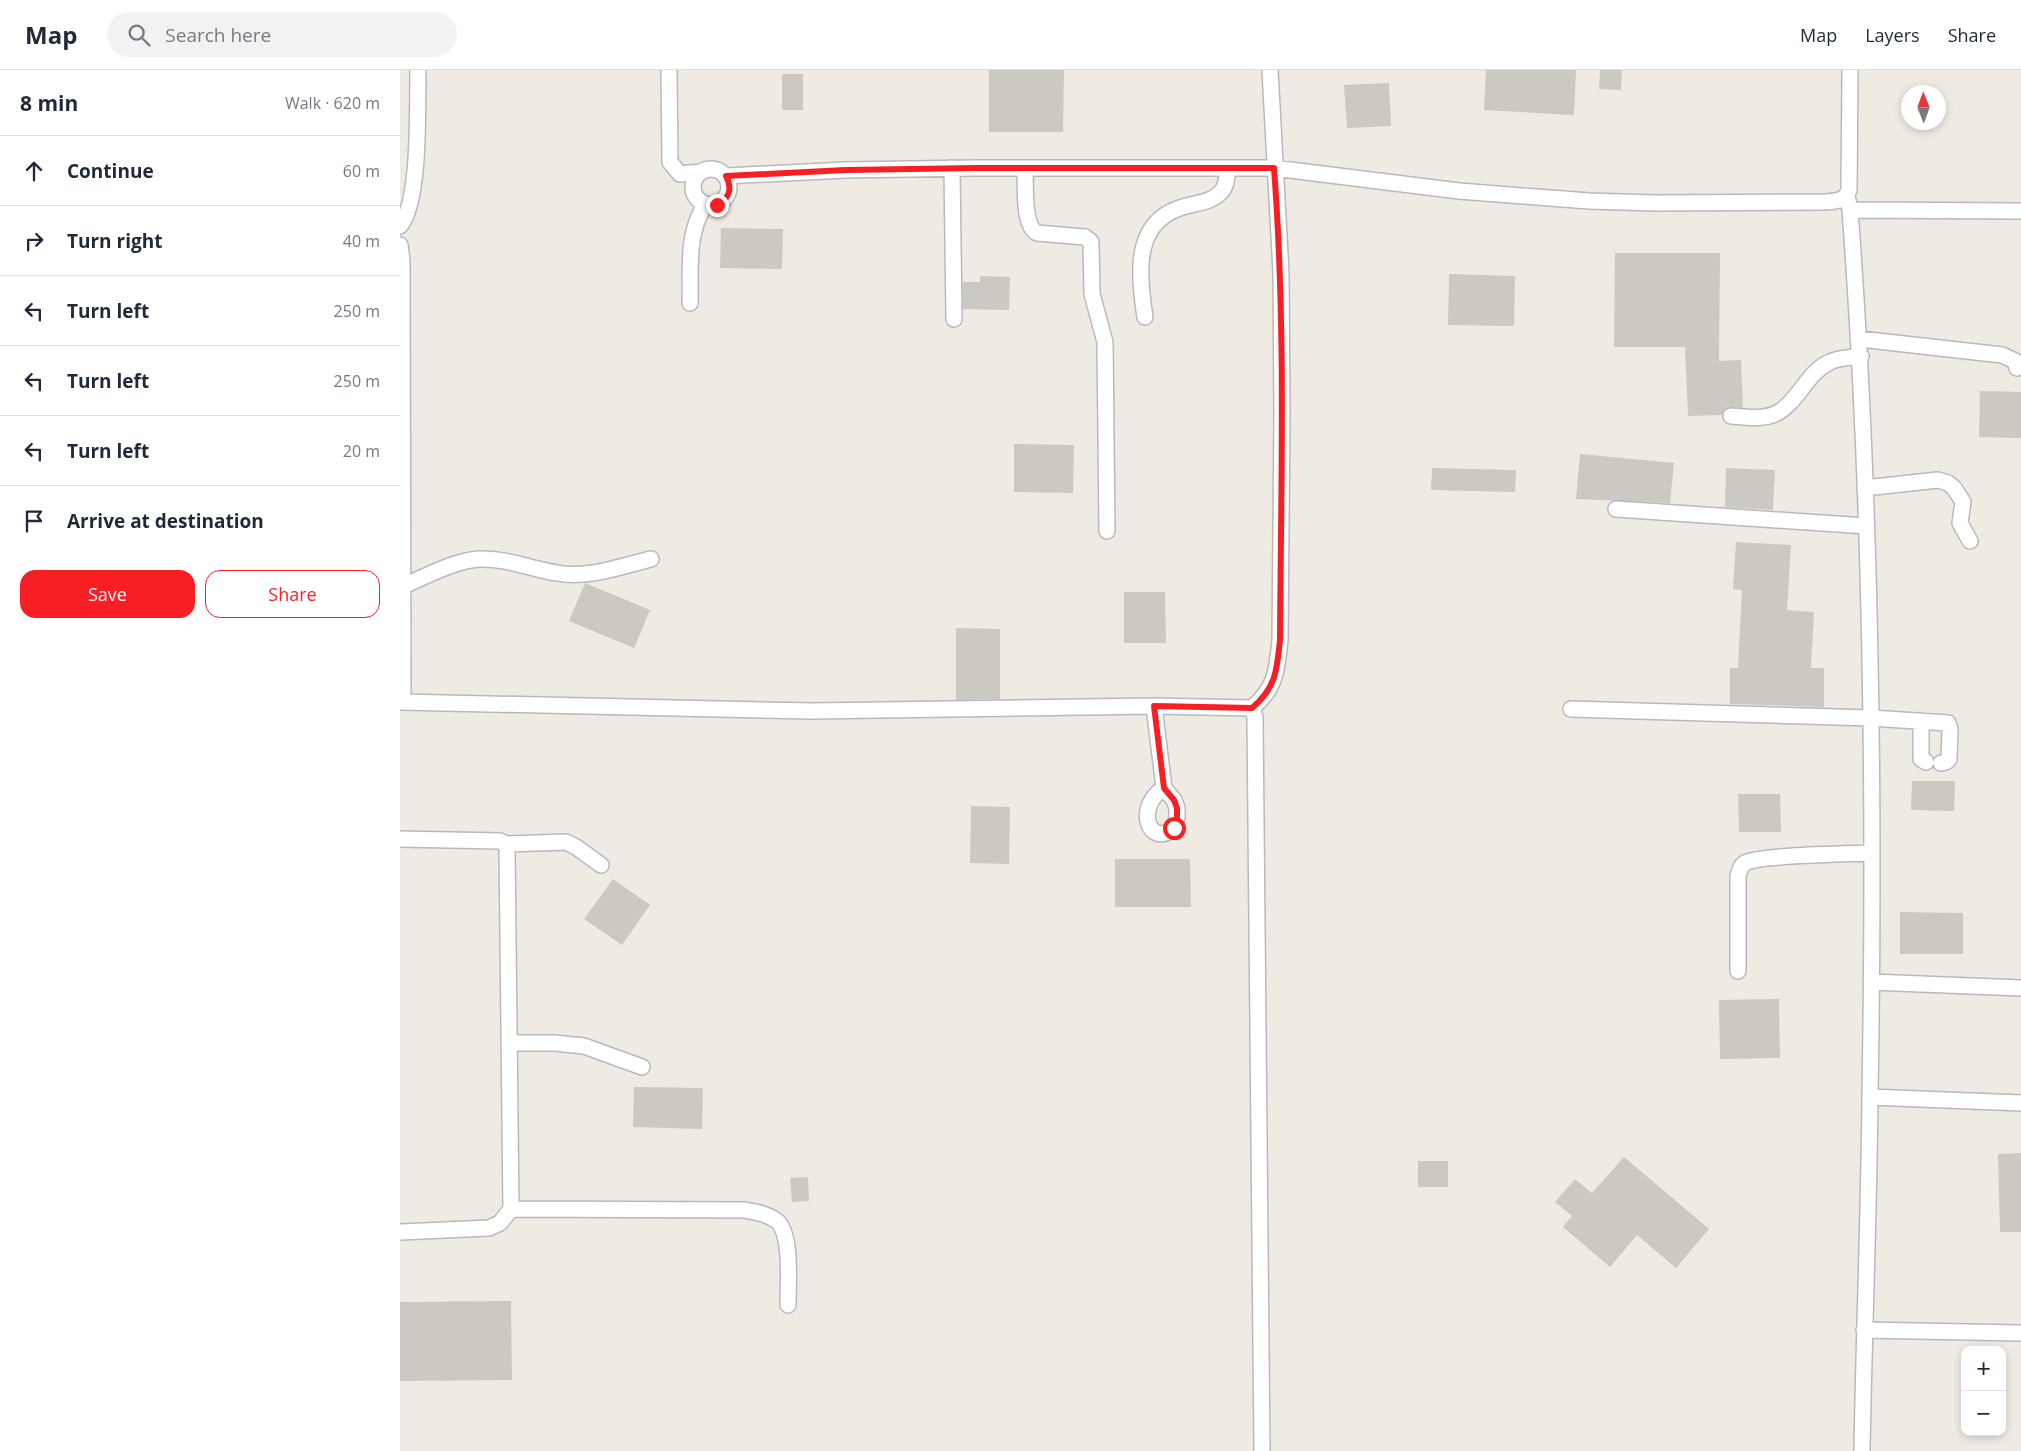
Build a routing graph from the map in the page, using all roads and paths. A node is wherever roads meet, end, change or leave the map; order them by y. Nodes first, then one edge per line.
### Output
1 (418, 70) edge
2 (669, 70) edge
3 (1270, 70) edge
4 (1850, 70) edge
5 (952, 168) junction
6 (1025, 168) junction
7 (1228, 168) junction
8 (1274, 168) junction
9 (700, 172) junction
10 (726, 176) junction
11 (1848, 203) junction
12 (706, 205) junction
13 (2021, 211) edge
14 (400, 226) edge
15 (400, 245) edge
16 (690, 304) dead end
17 (1145, 317) dead end
18 (954, 319) dead end
19 (1860, 339) junction
20 (1861, 356) junction
21 (2017, 368) dead end
22 (1731, 416) dead end
23 (1865, 488) junction
24 (1616, 509) dead end
25 (1866, 526) junction
26 (402, 527) edge
27 (1106, 531) dead end
28 (1970, 541) dead end
29 (652, 559) dead end
30 (403, 586) junction
31 (402, 701) edge
32 (1154, 706) junction
33 (1252, 708) junction
34 (1571, 709) dead end
35 (1871, 718) junction
36 (1921, 721) junction
37 (1164, 788) dead end
38 (400, 839) edge
39 (505, 844) junction
40 (1871, 853) junction
41 (601, 865) dead end
42 (1738, 971) dead end
43 (1871, 982) junction
44 (2021, 988) edge
45 (509, 1043) junction
46 (642, 1067) dead end
47 (1870, 1097) junction
48 (2021, 1102) edge
49 (511, 1210) junction
50 (400, 1232) edge
51 (788, 1305) dead end
52 (1864, 1330) junction
53 (2021, 1333) edge
54 (1262, 1451) edge
55 (1862, 1451) edge

1 - 14 street
2 - 9 street
3 - 8 street
4 - 11 street
5 - 6 street
5 - 10 street
5 - 18 street
6 - 7 street
6 - 27 street
7 - 8 street
7 - 17 street
8 - 11 street
8 - 33 street
9 - 10 street
9 - 12 street
10 - 12 street
11 - 13 street
11 - 19 street
12 - 16 street
15 - 26 street
19 - 20 street
19 - 21 street
20 - 22 street
20 - 23 street
23 - 25 street
23 - 28 street
24 - 25 street
25 - 35 street
26 - 30 street
29 - 30 street
30 - 31 street
31 - 32 street
32 - 33 street
32 - 37 street
33 - 54 street
34 - 35 street
35 - 36 street
35 - 40 street
36 - 36 street
38 - 39 street
39 - 41 street
39 - 45 street
40 - 42 street
40 - 43 street
43 - 44 street
43 - 47 street
45 - 46 street
45 - 49 street
47 - 48 street
47 - 52 street
49 - 50 street
49 - 51 street
52 - 53 street
52 - 55 street

